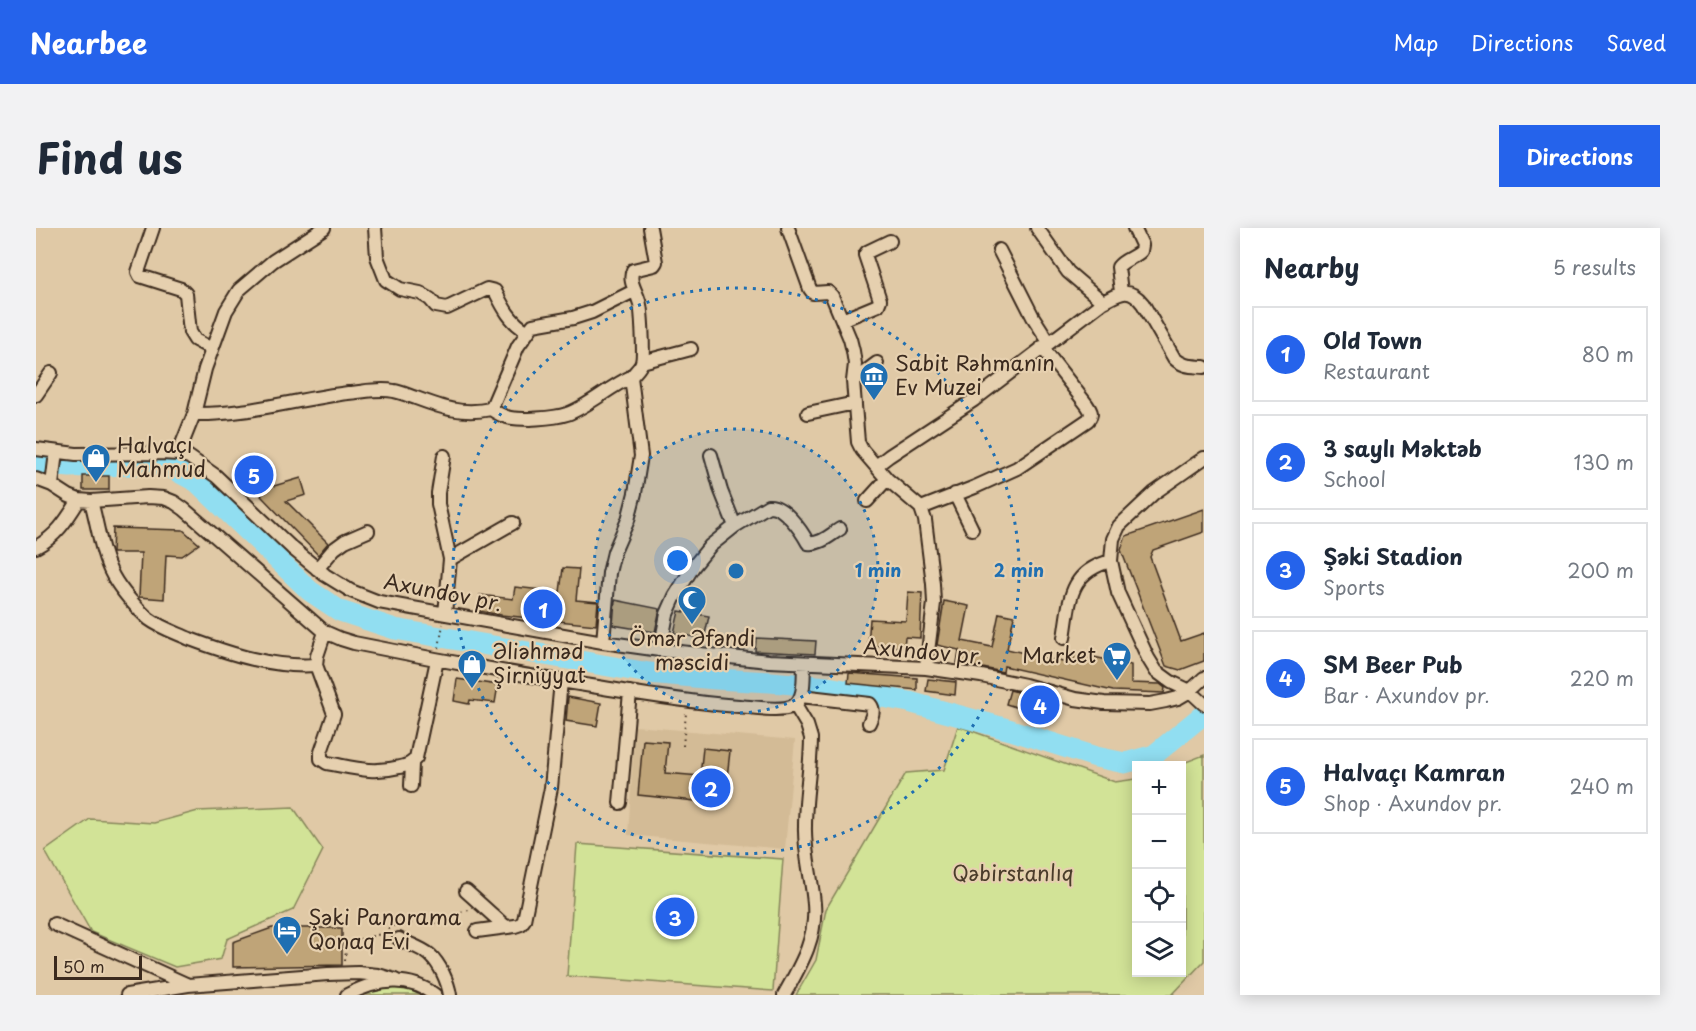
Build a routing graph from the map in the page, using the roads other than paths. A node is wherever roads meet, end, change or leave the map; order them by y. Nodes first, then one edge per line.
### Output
1 (153, 228) edge
2 (324, 228) edge
3 (375, 228) edge
4 (650, 228) edge
5 (788, 228) edge
6 (1037, 228) edge
7 (1134, 228) edge
8 (890, 241) dead end
9 (999, 250) dead end
10 (634, 291) junction
11 (1121, 292) junction
12 (1103, 302) junction
13 (842, 320) junction
14 (527, 331) junction
15 (1046, 344) junction
16 (212, 350) junction
17 (691, 350) dead end
18 (642, 362) junction
19 (877, 363) dead end
20 (1204, 367) edge
21 (51, 373) dead end
22 (631, 377) junction
23 (853, 381) junction
24 (36, 395) edge
25 (855, 403) junction
26 (491, 409) junction
27 (808, 413) dead end
28 (194, 414) junction
29 (36, 449) edge
30 (56, 454) junction
31 (178, 454) junction
32 (711, 455) dead end
33 (444, 456) dead end
34 (1204, 459) edge
35 (876, 466) junction
36 (36, 479) edge
37 (887, 479) junction
38 (53, 480) junction
39 (956, 494) junction
40 (85, 501) junction
41 (867, 501) dead end
42 (921, 507) junction
43 (513, 524) dead end
44 (735, 526) junction
45 (840, 529) dead end
46 (972, 529) dead end
47 (368, 531) dead end
48 (36, 547) edge
49 (450, 560) junction
50 (1110, 561) junction
51 (317, 569) junction
52 (445, 614) junction
53 (325, 632) junction
54 (1064, 638) dead end
55 (603, 642) junction
56 (660, 650) junction
57 (438, 654) junction
58 (316, 665) junction
59 (926, 668) junction
60 (803, 669) junction
61 (1204, 678) edge
62 (561, 681) junction
63 (1190, 691) junction
64 (630, 692) junction
65 (798, 701) junction
66 (1204, 704) edge
67 (869, 723) dead end
68 (412, 764) junction
69 (411, 786) dead end
70 (620, 803) dead end
71 (466, 891) dead end
72 (54, 924) dead end
73 (506, 927) junction
74 (477, 931) dead end
75 (399, 939) dead end
76 (395, 980) junction
77 (188, 985) junction
78 (126, 995) edge
79 (348, 995) edge
80 (435, 995) edge
81 (450, 995) edge
82 (784, 995) edge

1 - 16 street
2 - 16 street
3 - 14 street
4 - 10 street
5 - 13 street
6 - 12 street
7 - 11 street
8 - 13 street
9 - 15 street
10 - 14 street
10 - 18 street
11 - 12 street
11 - 20 street
12 - 15 street
13 - 23 street
14 - 26 street
15 - 35 street
15 - 39 street
16 - 28 street
17 - 18 street
18 - 22 street
19 - 23 street
21 - 24 street
22 - 26 street
22 - 55 street
23 - 25 street
25 - 27 street
25 - 35 street
26 - 28 street
28 - 31 street
29 - 30 street, Axundov pr.
30 - 31 street, Axundov pr.
30 - 38 street
31 - 51 street, Axundov pr.
32 - 44 street
33 - 49 street
34 - 50 street
35 - 37 street
36 - 38 street
37 - 41 street
37 - 42 street
38 - 40 street
39 - 42 street
39 - 46 street
40 - 48 street
40 - 53 street
40 - 58 street
42 - 59 street
43 - 49 street
44 - 45 street
44 - 56 street
47 - 51 street
49 - 52 street
50 - 54 street
50 - 63 street
51 - 52 street, Axundov pr.
52 - 55 street, Axundov pr.
53 - 57 street
53 - 58 street
55 - 56 street, Axundov pr.
56 - 60 street, Axundov pr.
57 - 62 street
57 - 68 street
58 - 68 street
59 - 60 street, Axundov pr.
59 - 63 street, Axundov pr.
60 - 65 street
61 - 63 street, Axundov pr.
62 - 64 street
62 - 73 street
63 - 66 street
64 - 65 street
64 - 70 street
65 - 67 street
65 - 82 street
68 - 69 street
71 - 73 street
72 - 77 street
73 - 74 street
75 - 81 street
76 - 77 street
76 - 79 street
76 - 80 street
77 - 78 street

